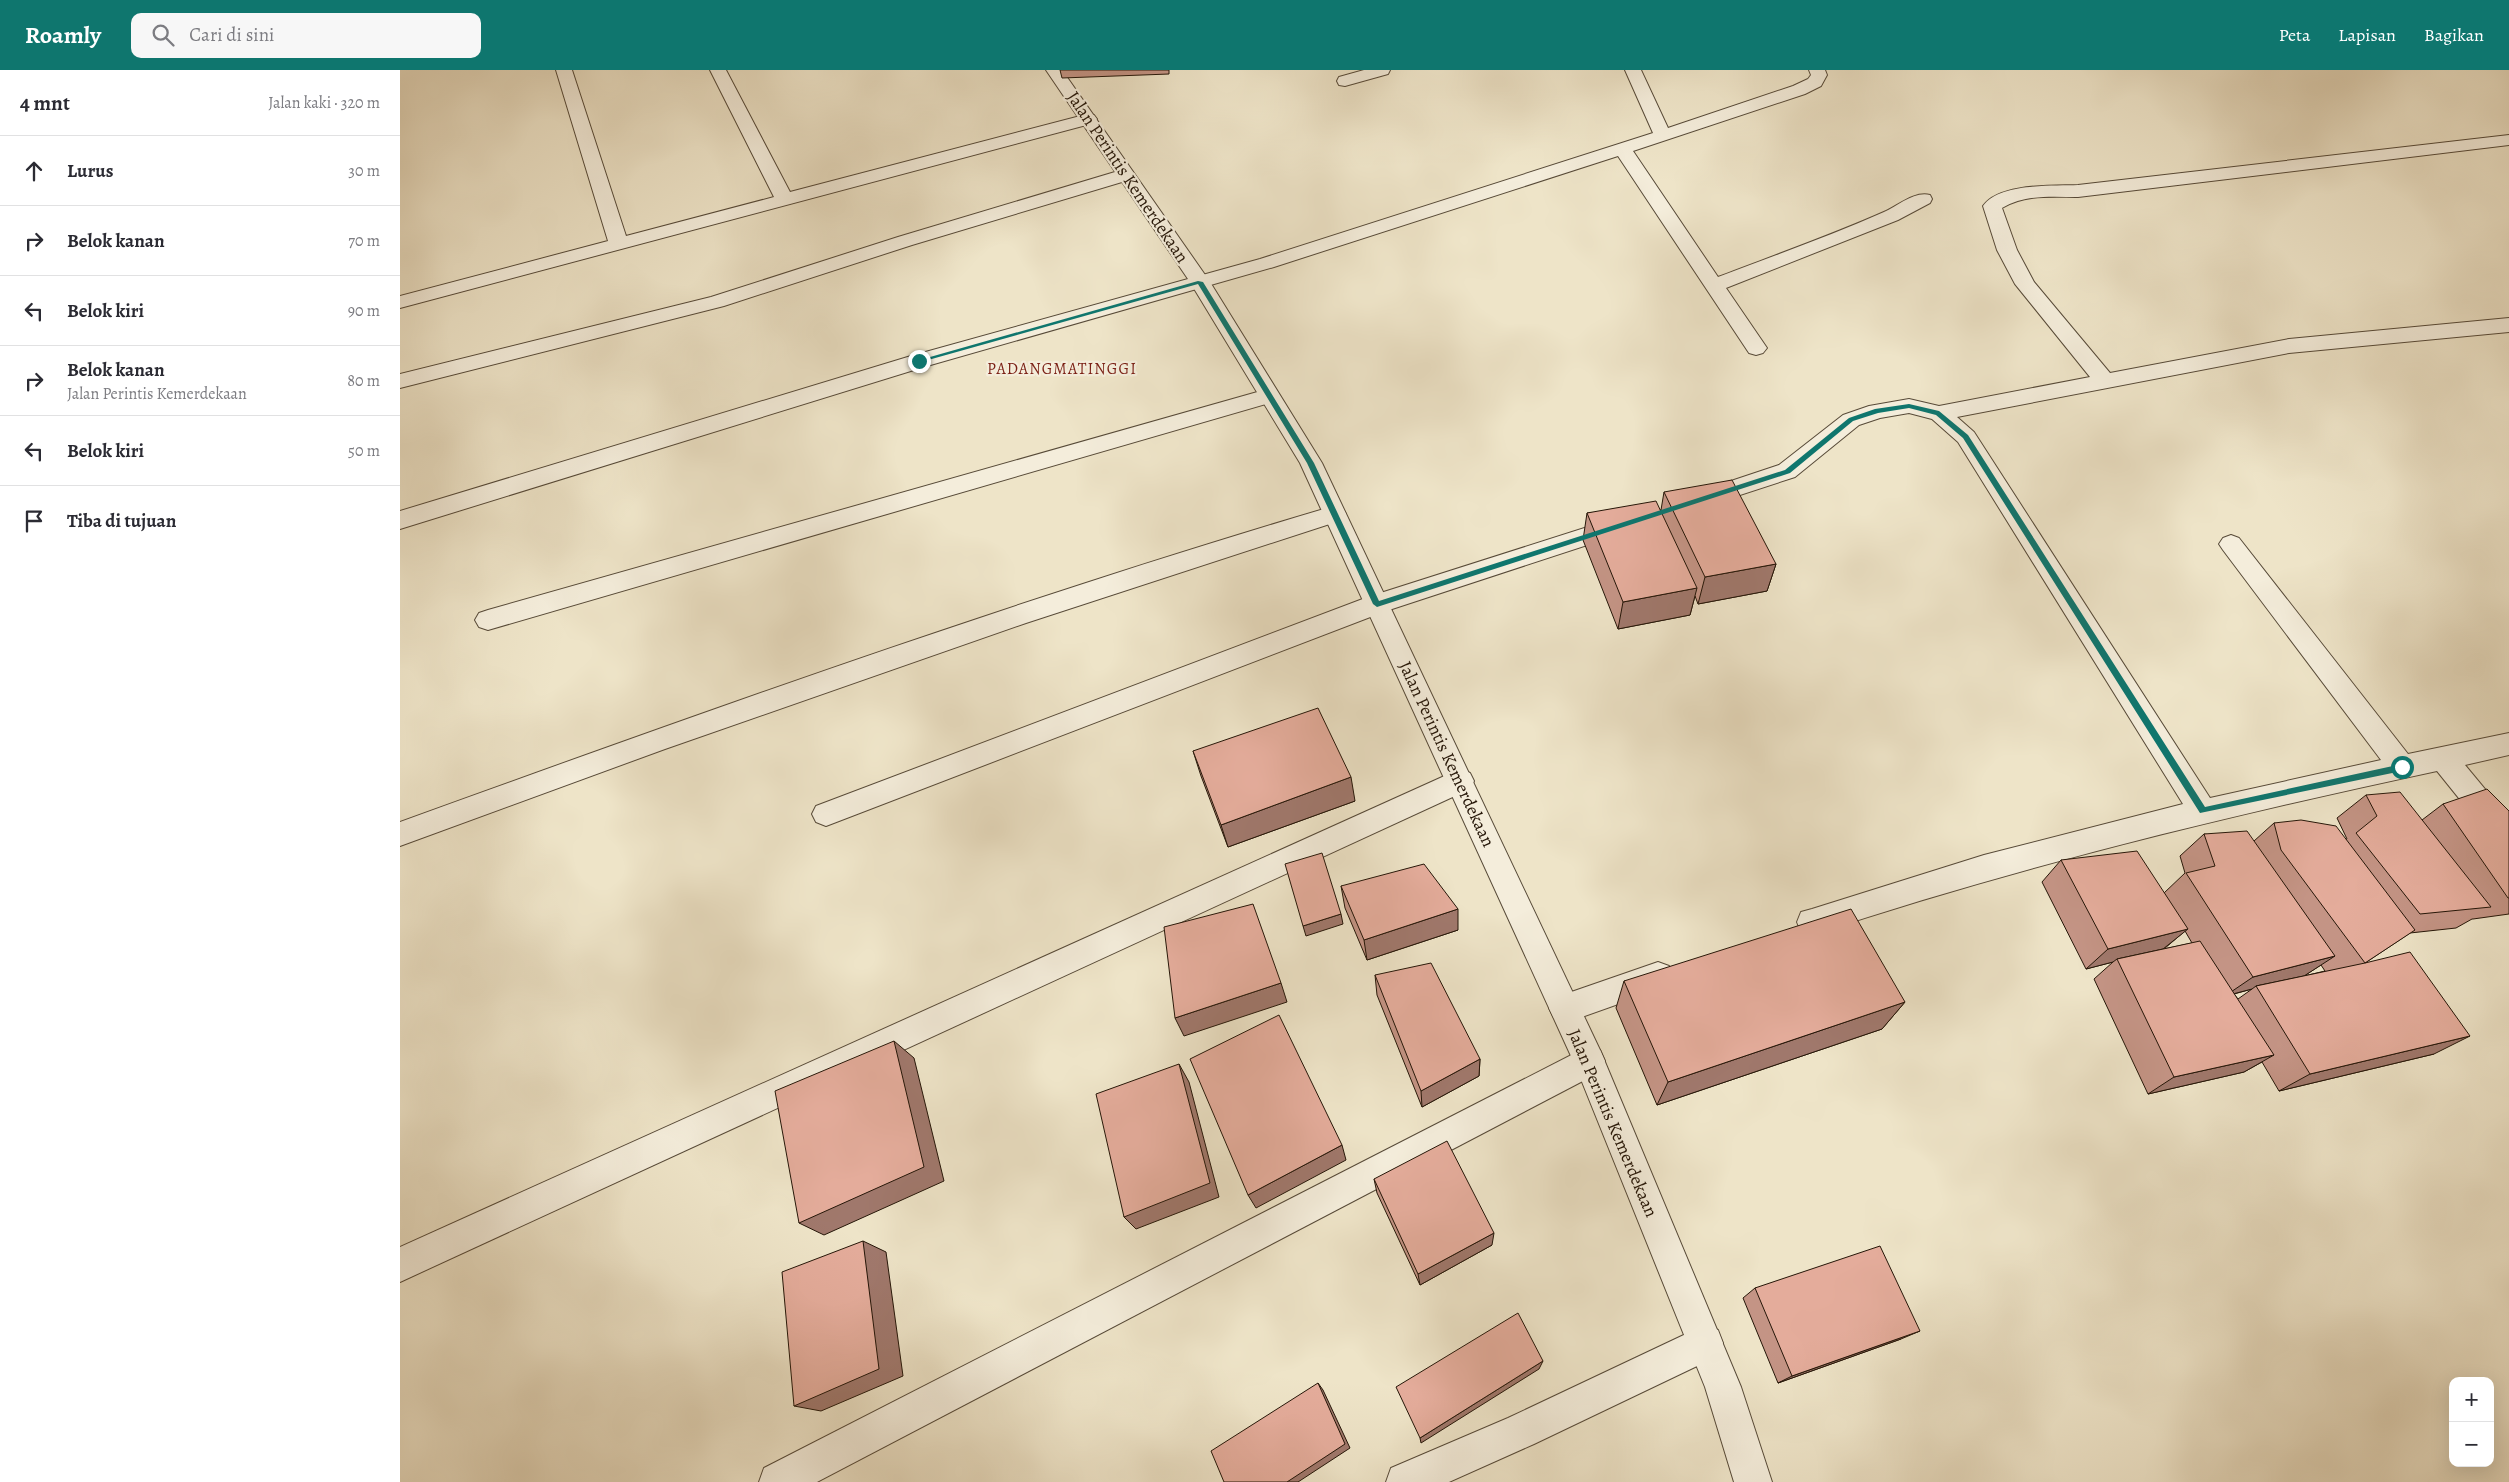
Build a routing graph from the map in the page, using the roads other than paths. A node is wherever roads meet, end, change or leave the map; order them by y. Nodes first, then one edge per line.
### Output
1 (564, 70) edge
2 (718, 70) edge
3 (1054, 70) edge
4 (1382, 70) edge
5 (1632, 70) edge
6 (1818, 70) edge
7 (1345, 81) dead end
8 (1088, 119) junction
9 (1663, 136) junction
10 (2509, 140) edge
11 (1622, 150) junction
12 (1126, 175) junction
13 (1923, 199) dead end
14 (785, 200) junction
15 (619, 245) junction
16 (1200, 282) junction
17 (1714, 286) junction
18 (400, 302) edge
19 (2509, 325) edge
20 (1756, 348) dead end
21 (400, 381) edge
22 (2104, 381) junction
23 (1268, 396) junction
24 (1939, 413) junction
25 (1675, 508) edge
26 (1334, 514) junction
27 (400, 520) edge
28 (1638, 520) edge
29 (2231, 544) dead end
30 (1377, 604) junction
31 (488, 620) dead end
32 (2509, 744) edge
33 (2443, 758) junction
34 (2402, 767) junction
35 (1460, 781) junction
36 (2203, 811) junction
37 (826, 814) dead end
38 (400, 834) edge
39 (2509, 839) edge
40 (1790, 930) edge
41 (1687, 966) edge
42 (1565, 1008) junction
43 (1589, 1061) junction
44 (400, 1266) edge
45 (1705, 1343) junction
46 (778, 1482) edge
47 (1405, 1482) edge
48 (1752, 1482) edge

1 - 15 street
2 - 14 street
3 - 8 street, Jalan Perintis Kemerdekaan
4 - 7 street
5 - 9 street
6 - 9 street
8 - 12 street, Jalan Perintis Kemerdekaan
8 - 14 street
9 - 11 street
10 - 22 street
11 - 16 street
11 - 17 street
12 - 16 street, Jalan Perintis Kemerdekaan
12 - 21 street
13 - 17 street
14 - 15 street
15 - 18 street
16 - 23 street, Jalan Perintis Kemerdekaan
16 - 27 street
17 - 20 street
19 - 22 street
22 - 24 street
23 - 26 street, Jalan Perintis Kemerdekaan
23 - 31 street
24 - 25 street
24 - 36 street
26 - 30 street, Jalan Perintis Kemerdekaan
26 - 38 street
28 - 30 street
29 - 34 street
30 - 35 street, Jalan Perintis Kemerdekaan
30 - 37 street
32 - 33 street
33 - 34 street
33 - 39 street
34 - 36 street
35 - 42 street, Jalan Perintis Kemerdekaan
35 - 44 street
36 - 40 street
41 - 42 street
42 - 43 street, Jalan Perintis Kemerdekaan
43 - 45 street, Jalan Perintis Kemerdekaan
43 - 46 street
45 - 47 street
45 - 48 street, Jalan Perintis Kemerdekaan

